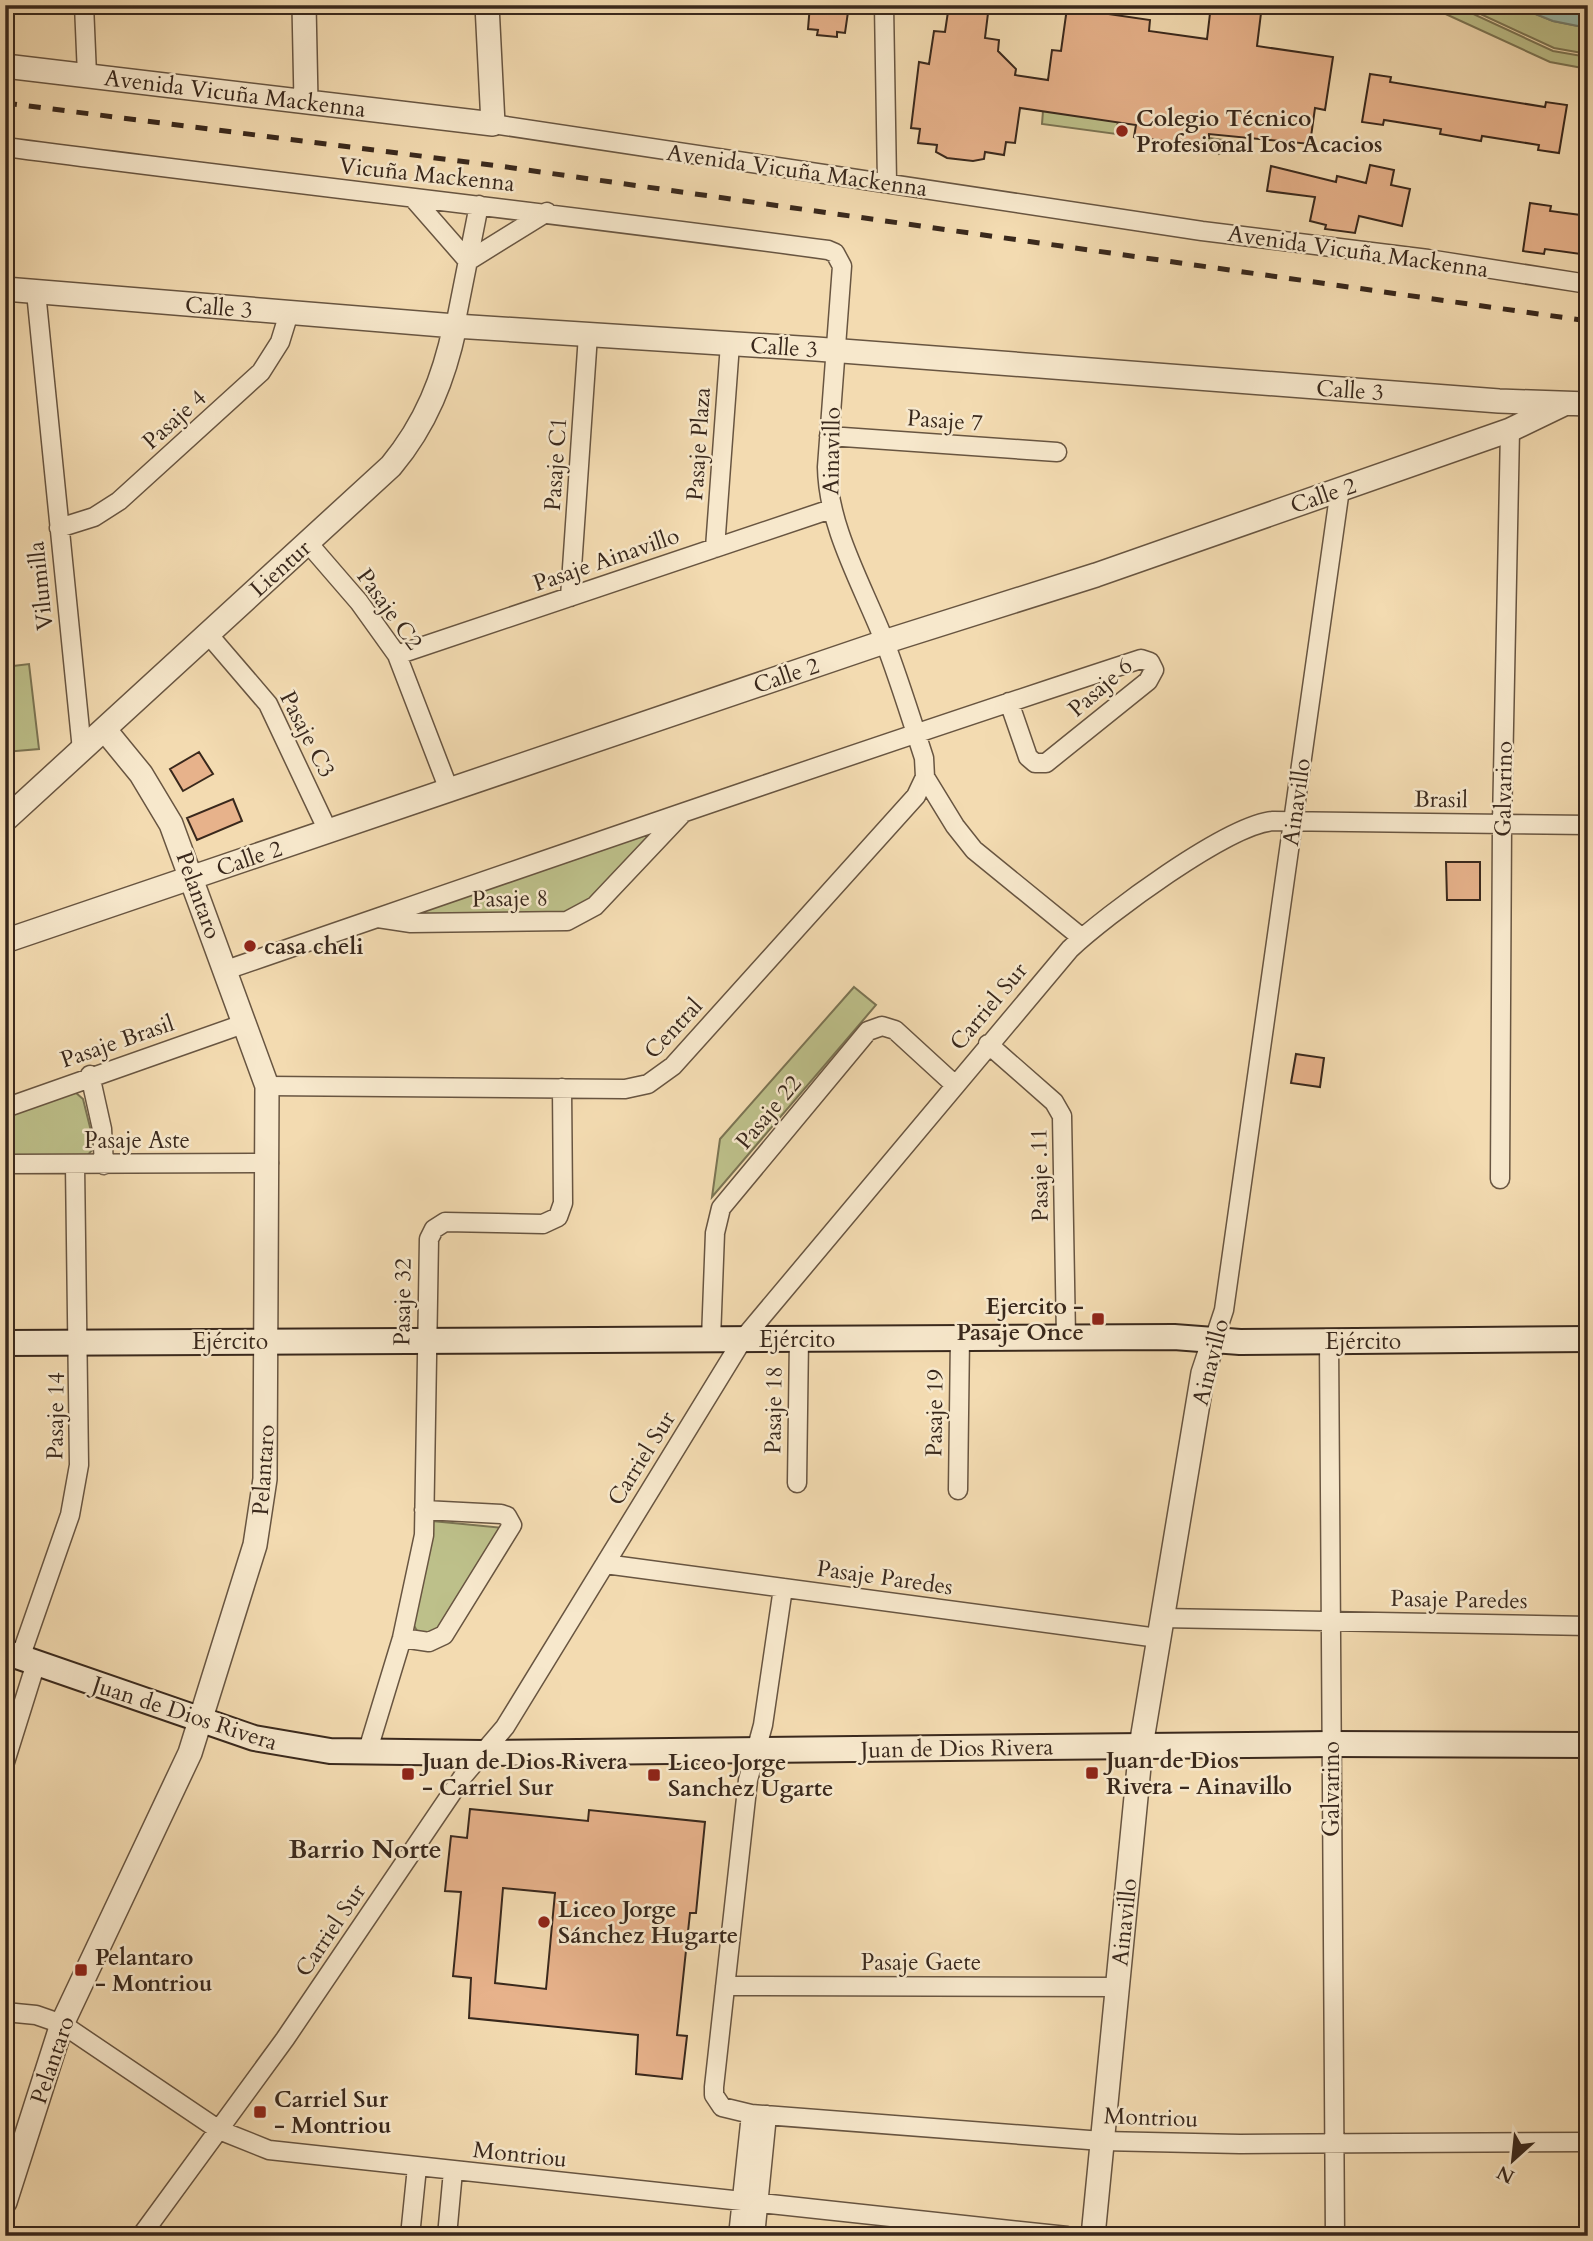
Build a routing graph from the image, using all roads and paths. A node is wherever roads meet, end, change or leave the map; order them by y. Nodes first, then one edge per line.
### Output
1 (84, 5) edge
2 (304, 5) edge
3 (487, 5) edge
4 (884, 5) edge
5 (5, 66) edge
6 (88, 75) junction
7 (306, 101) junction
8 (494, 124) junction
9 (5, 147) edge
10 (887, 182) junction
11 (413, 198) junction
12 (479, 205) junction
13 (547, 212) junction
14 (839, 259) joint
15 (468, 261) junction
16 (1588, 284) edge
17 (5, 289) edge
18 (36, 292) junction
19 (289, 313) junction
20 (455, 326) junction
21 (588, 335) junction
22 (730, 344) junction
23 (836, 351) junction
24 (1499, 401) junction
25 (1564, 404) junction
26 (1588, 404) edge
27 (1510, 430) junction
28 (829, 436) junction
29 (1057, 452) dead end
30 (1340, 489) junction
31 (831, 509) junction
32 (59, 528) junction
33 (308, 543) junction
34 (715, 548) junction
35 (570, 597) junction
36 (208, 634) junction
37 (884, 642) junction
38 (397, 655) junction
39 (1009, 702) junction
40 (104, 730) junction
41 (916, 733) junction
42 (82, 750) junction
43 (925, 778) junction
44 (449, 790) junction
45 (683, 812) junction
46 (5, 820) edge
47 (1293, 822) junction
48 (1502, 824) junction
49 (1588, 825) edge
50 (328, 831) junction
51 (192, 878) junction
52 (378, 918) junction
53 (1082, 938) junction
54 (5, 941) edge
55 (226, 970) junction
56 (246, 1023) junction
57 (988, 1044) junction
58 (90, 1075) junction
59 (955, 1084) junction
60 (267, 1086) junction
61 (562, 1088) junction
62 (5, 1108) edge
63 (269, 1163) junction
64 (5, 1164) edge
65 (75, 1165) junction
66 (104, 1165) junction
67 (1500, 1179) dead end
68 (1066, 1337) junction
69 (799, 1338) junction
70 (960, 1338) junction
71 (711, 1339) junction
72 (743, 1339) junction
73 (1588, 1339) edge
74 (426, 1340) junction
75 (1214, 1340) junction
76 (267, 1341) junction
77 (1329, 1341) junction
78 (80, 1342) junction
79 (5, 1343) edge
80 (797, 1483) dead end
81 (958, 1490) dead end
82 (424, 1510) junction
83 (605, 1564) junction
84 (783, 1588) junction
85 (1331, 1620) junction
86 (1588, 1626) edge
87 (1160, 1628) junction
88 (402, 1638) junction
89 (21, 1658) edge
90 (201, 1720) junction
91 (1331, 1744) junction
92 (1588, 1745) edge
93 (1141, 1746) junction
94 (756, 1751) junction
95 (367, 1753) junction
96 (483, 1753) junction
97 (5, 1762) edge
98 (725, 1986) junction
99 (1117, 1987) junction
100 (5, 2012) edge
101 (62, 2024) junction
102 (759, 2115) junction
103 (219, 2130) junction
104 (1102, 2141) junction
105 (1588, 2142) edge
106 (1334, 2144) junction
107 (417, 2167) junction
108 (453, 2171) junction
109 (9, 2178) edge
110 (5, 2202) edge
111 (750, 2203) junction
112 (141, 2236) edge
113 (410, 2236) edge
114 (447, 2236) edge
115 (738, 2236) edge
116 (755, 2236) edge
117 (1067, 2236) edge
118 (1093, 2236) edge
119 (1335, 2236) edge

1 - 6 street
2 - 7 street
3 - 8 street
4 - 10 street
5 - 6 street, Avenida Vicuña Mackenna
6 - 7 street, Avenida Vicuña Mackenna
7 - 8 street, Avenida Vicuña Mackenna
8 - 10 street, Avenida Vicuña Mackenna
9 - 11 street, Vicuña Mackenna
10 - 16 street, Avenida Vicuña Mackenna
11 - 12 street, Vicuña Mackenna
11 - 15 street
12 - 13 street, Vicuña Mackenna
12 - 15 street, Lientur
13 - 14 street, Vicuña Mackenna
13 - 15 street
14 - 23 street, Ainavillo
15 - 20 street, Lientur
17 - 18 street, Calle 3
18 - 19 street, Calle 3
18 - 32 street, Vilumilla
19 - 20 street, Calle 3
19 - 32 street, Pasaje 4
20 - 21 street, Calle 3
20 - 33 street, Lientur
21 - 22 street, Calle 3
21 - 35 street, Pasaje C1
22 - 23 street, Calle 3
22 - 34 street, Pasaje Plaza
23 - 24 street, Calle 3
23 - 28 street, Ainavillo
24 - 25 street, Calle 3
24 - 27 street, Galvarino
25 - 26 street
25 - 27 street, Calle 2
27 - 30 street, Calle 2
27 - 48 street, Galvarino
28 - 29 street, Pasaje 7
28 - 31 street, Ainavillo
30 - 37 street, Calle 2
30 - 47 street, Ainavillo
31 - 34 street, Pasaje Ainavillo
31 - 37 street, Ainavillo
32 - 42 street, Vilumilla
33 - 36 street, Lientur
33 - 38 street, Pasaje C2
34 - 35 street, Pasaje Ainavillo
35 - 38 street, Pasaje Ainavillo
36 - 40 street, Lientur
36 - 50 street, Pasaje C3
37 - 41 street, Ainavillo
37 - 44 street, Calle 2
38 - 44 street, Pasaje C2
39 - 39 street, Pasaje 6
39 - 41 street, Pasaje 6
40 - 42 street, Lientur
40 - 51 street, Pelantaro
41 - 43 street, Ainavillo
41 - 45 street, Pasaje 8
42 - 46 street, Lientur
43 - 53 street, Ainavillo
43 - 61 street, Central
44 - 50 street, Calle 2
45 - 52 street, Pasaje 8
45 - 52 street, Pasaje 8
47 - 48 street, Brasil
47 - 53 street, Carriel Sur
47 - 75 street, Ainavillo
48 - 49 street, Brasil
48 - 67 street, Galvarino
50 - 51 street, Calle 2
51 - 54 street, Calle 2
51 - 55 street, Pelantaro
52 - 55 street, Pasaje 8
53 - 57 street, Carriel Sur
55 - 56 street, Pelantaro
56 - 58 street, Pasaje Brasil
56 - 60 street, Pelantaro
57 - 59 street, Carriel Sur
57 - 68 street, Pasaje .11
58 - 62 street, Pasaje Brasil
58 - 66 street
59 - 71 street, Pasaje 22
59 - 72 street, Carriel Sur
60 - 61 street, Central
60 - 63 street, Pelantaro
61 - 74 street, Pasaje 32
63 - 66 street, Pasaje Aste
63 - 76 street, Pelantaro
64 - 65 street, Pasaje Aste
65 - 66 street, Pasaje Aste
65 - 78 street, Pasaje 14
68 - 70 main road, Ejército
68 - 75 main road, Ejército
69 - 70 main road, Ejército
69 - 72 main road, Ejército
69 - 80 street, Pasaje 18
70 - 81 street, Pasaje 19
71 - 72 main road, Ejército
71 - 74 main road, Ejército
72 - 83 street, Carriel Sur
73 - 77 main road, Ejército
74 - 76 main road, Ejército
74 - 82 street, Pasaje 32
75 - 77 main road, Ejército
75 - 87 street, Ainavillo
76 - 78 main road, Ejército
76 - 90 street, Pelantaro
77 - 85 street, Galvarino
78 - 79 main road, Ejército
78 - 89 street, Pasaje 14
82 - 88 street, Pasaje 32
82 - 88 street
83 - 84 street, Pasaje Paredes
83 - 96 street, Carriel Sur
84 - 87 street, Pasaje Paredes
84 - 94 street
85 - 86 street, Pasaje Paredes
85 - 87 street, Pasaje Paredes
85 - 91 street, Galvarino
87 - 93 street, Ainavillo
88 - 95 street, Pasaje 32
89 - 90 main road, Juan de Dios Rivera
89 - 97 street, Pasaje 14
90 - 95 main road, Juan de Dios Rivera
90 - 101 street, Pelantaro
91 - 92 main road, Juan de Dios Rivera
91 - 93 main road, Juan de Dios Rivera
91 - 106 street, Galvarino
93 - 94 main road, Juan de Dios Rivera
93 - 99 street, Ainavillo
94 - 96 main road, Juan de Dios Rivera
94 - 98 street
95 - 96 main road, Juan de Dios Rivera
96 - 103 street, Carriel Sur
98 - 99 street, Pasaje Gaete
98 - 102 street, Montriou
99 - 104 street, Ainavillo
100 - 101 street, Montriou
101 - 103 street, Montriou
101 - 109 street, Pelantaro
102 - 104 street, Montriou
102 - 111 street
103 - 107 street, Montriou
103 - 112 street, Carriel Sur
104 - 106 street, Montriou
104 - 118 street, Ainavillo
105 - 106 street, Montriou
106 - 119 street, Galvarino
107 - 108 street, Montriou
107 - 113 street
108 - 111 street, Montriou
108 - 114 street
109 - 110 street, Pelantaro
111 - 115 street
111 - 116 street
111 - 117 street, Montriou

